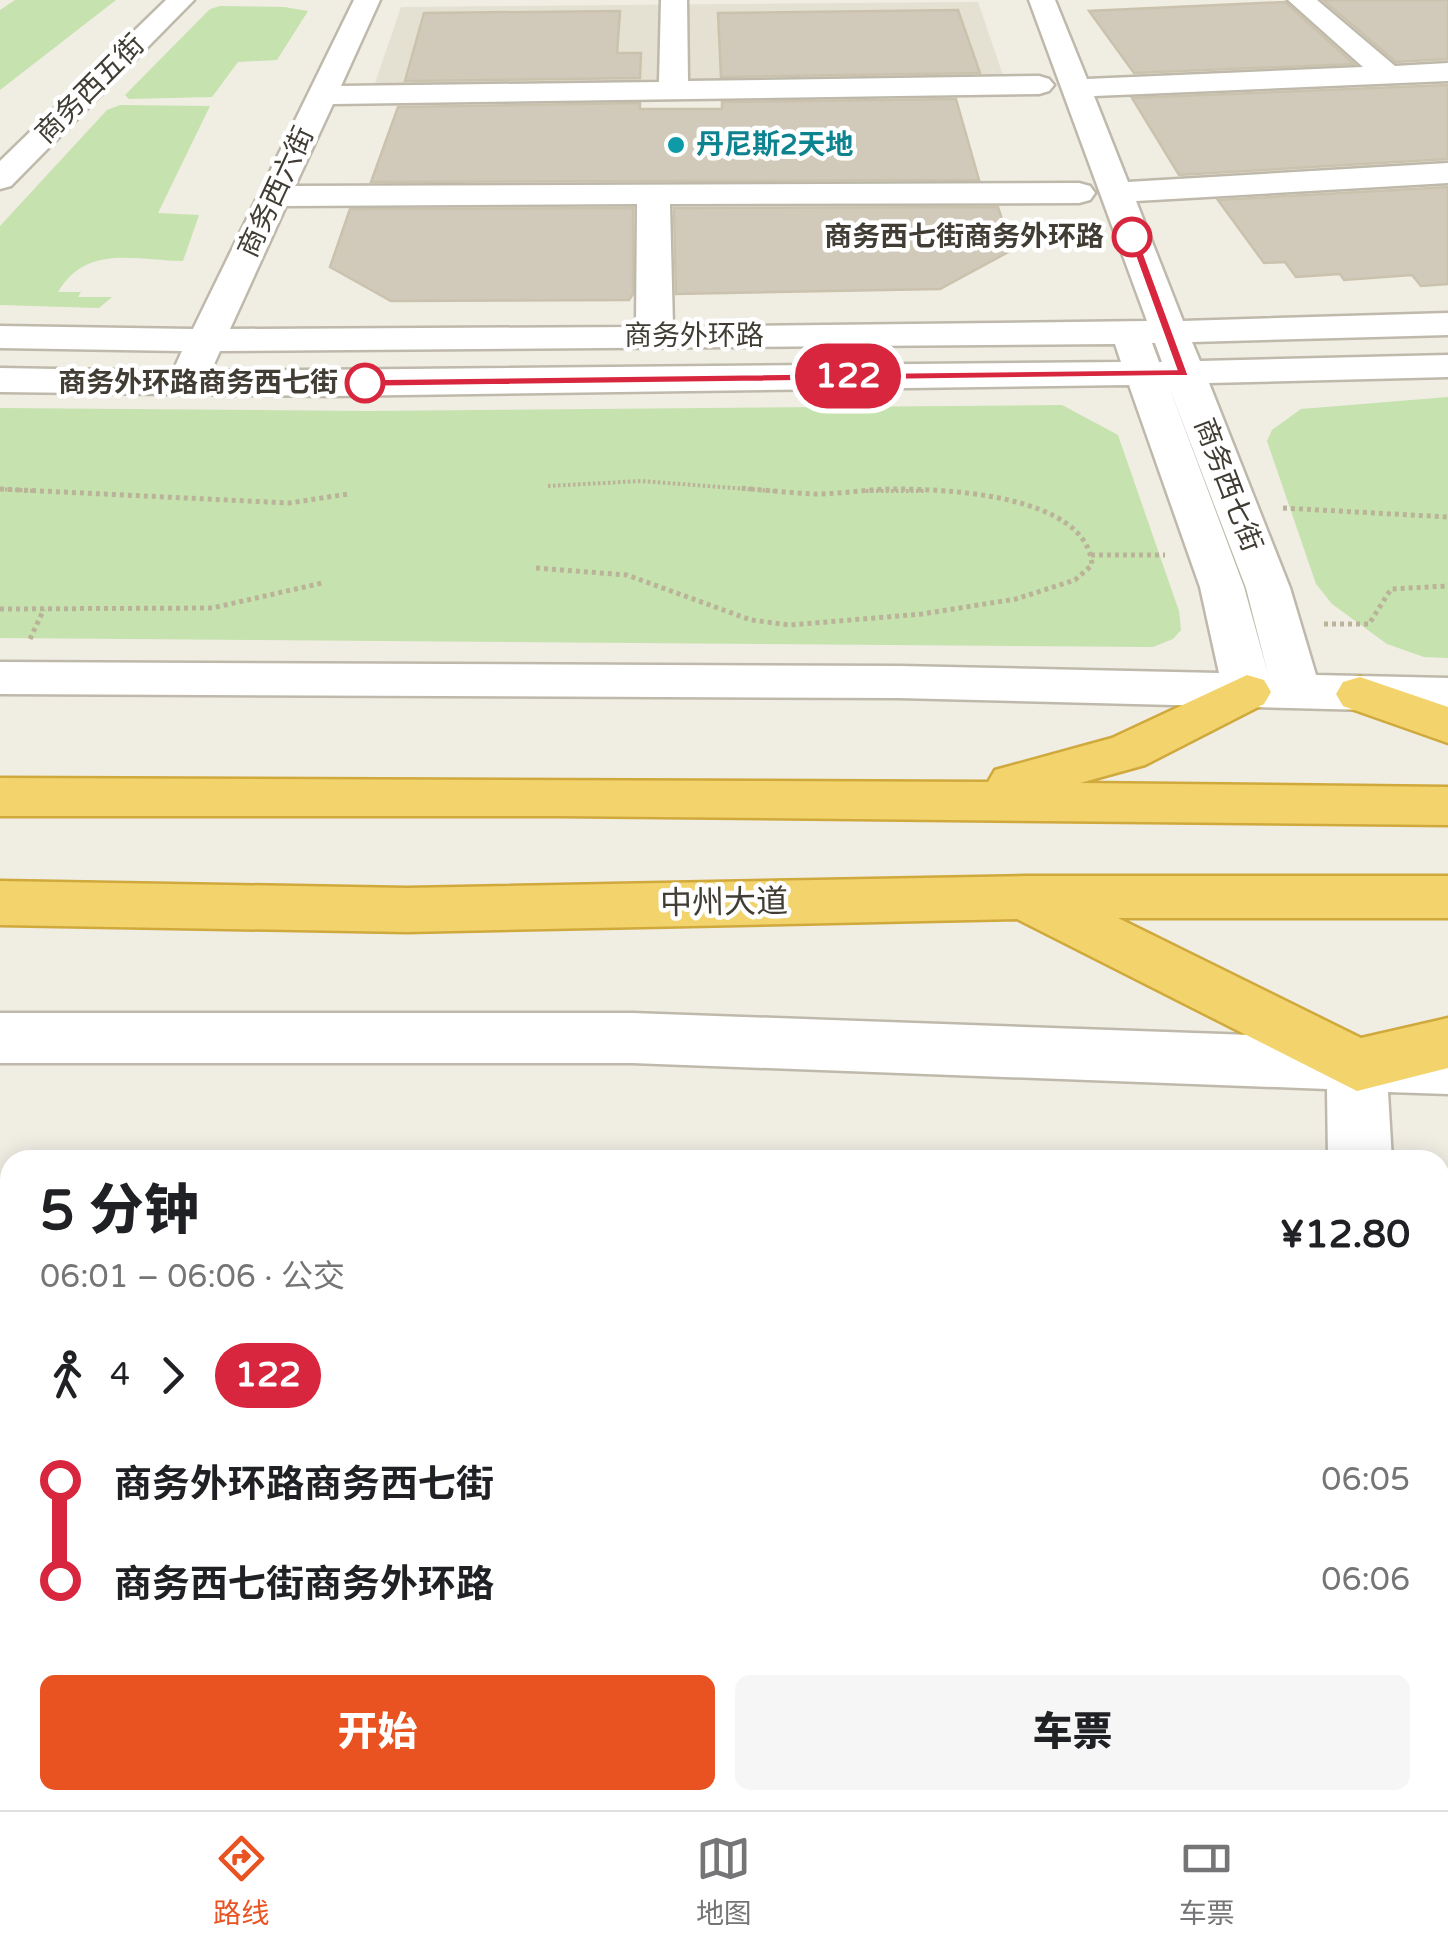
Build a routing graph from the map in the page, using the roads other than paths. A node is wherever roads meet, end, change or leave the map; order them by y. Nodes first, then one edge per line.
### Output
1 (157, 0) edge
2 (180, 0) edge
3 (367, 0) edge
4 (674, 0) edge
5 (1011, 0) edge
6 (1042, 0) edge
7 (1300, 0) edge
8 (1448, 72) edge
9 (1389, 76) junction
10 (1056, 86) junction
11 (673, 92) junction
12 (322, 95) junction
13 (0, 152) edge
14 (1448, 174) edge
15 (0, 179) edge
16 (653, 195) junction
17 (274, 196) junction
18 (1095, 204) junction
19 (1123, 315) junction
20 (1448, 324) edge
21 (1168, 332) junction
22 (0, 337) edge
23 (655, 337) junction
24 (205, 342) junction
25 (1448, 366) edge
26 (1184, 373) junction
27 (1144, 374) junction
28 (0, 380) edge
29 (185, 383) junction
30 (0, 678) edge
31 (1247, 692) junction
32 (1297, 693) junction
33 (1360, 694) junction
34 (1448, 695) edge
35 (1448, 726) edge
36 (0, 797) edge
37 (945, 801) junction
38 (1448, 806) edge
39 (1025, 897) junction
40 (1448, 897) edge
41 (0, 903) edge
42 (0, 1038) edge
43 (1448, 1043) edge
44 (1357, 1065) junction
45 (1448, 1068) edge
46 (1360, 1150) edge

1 - 13 street, 商务西五街
2 - 15 street, 商务西五街
3 - 12 street, 商务西六街
4 - 11 street
5 - 10 street, 商务西七街
6 - 10 street, 商务西七街
7 - 9 street
8 - 9 street
9 - 10 street
10 - 11 street
10 - 18 street, 商务西七街
11 - 12 street
12 - 17 street, 商务西六街
14 - 18 street
16 - 17 street
16 - 18 street
16 - 23 street
17 - 24 street, 商务西六街
18 - 21 street, 商务西七街
19 - 21 street, 商务外环路
19 - 23 street, 商务外环路
19 - 27 street, 商务西七街
20 - 21 street, 商务外环路
21 - 26 street, 商务西七街
22 - 24 street, 商务外环路
23 - 24 street, 商务外环路
24 - 29 street, 商务西六街
25 - 26 street, 商务外环路
26 - 27 street, 商务外环路
26 - 32 street, 商务西七街
27 - 29 street, 商务外环路
27 - 31 street, 商务西七街
28 - 29 street, 商务外环路
30 - 31 street
31 - 32 street
31 - 37 highway
32 - 33 street
33 - 34 street
33 - 35 highway
36 - 37 highway
37 - 38 highway
39 - 40 highway, 中州大道
39 - 41 highway, 中州大道
39 - 44 highway
42 - 44 street
43 - 44 highway
44 - 45 street
44 - 46 street

